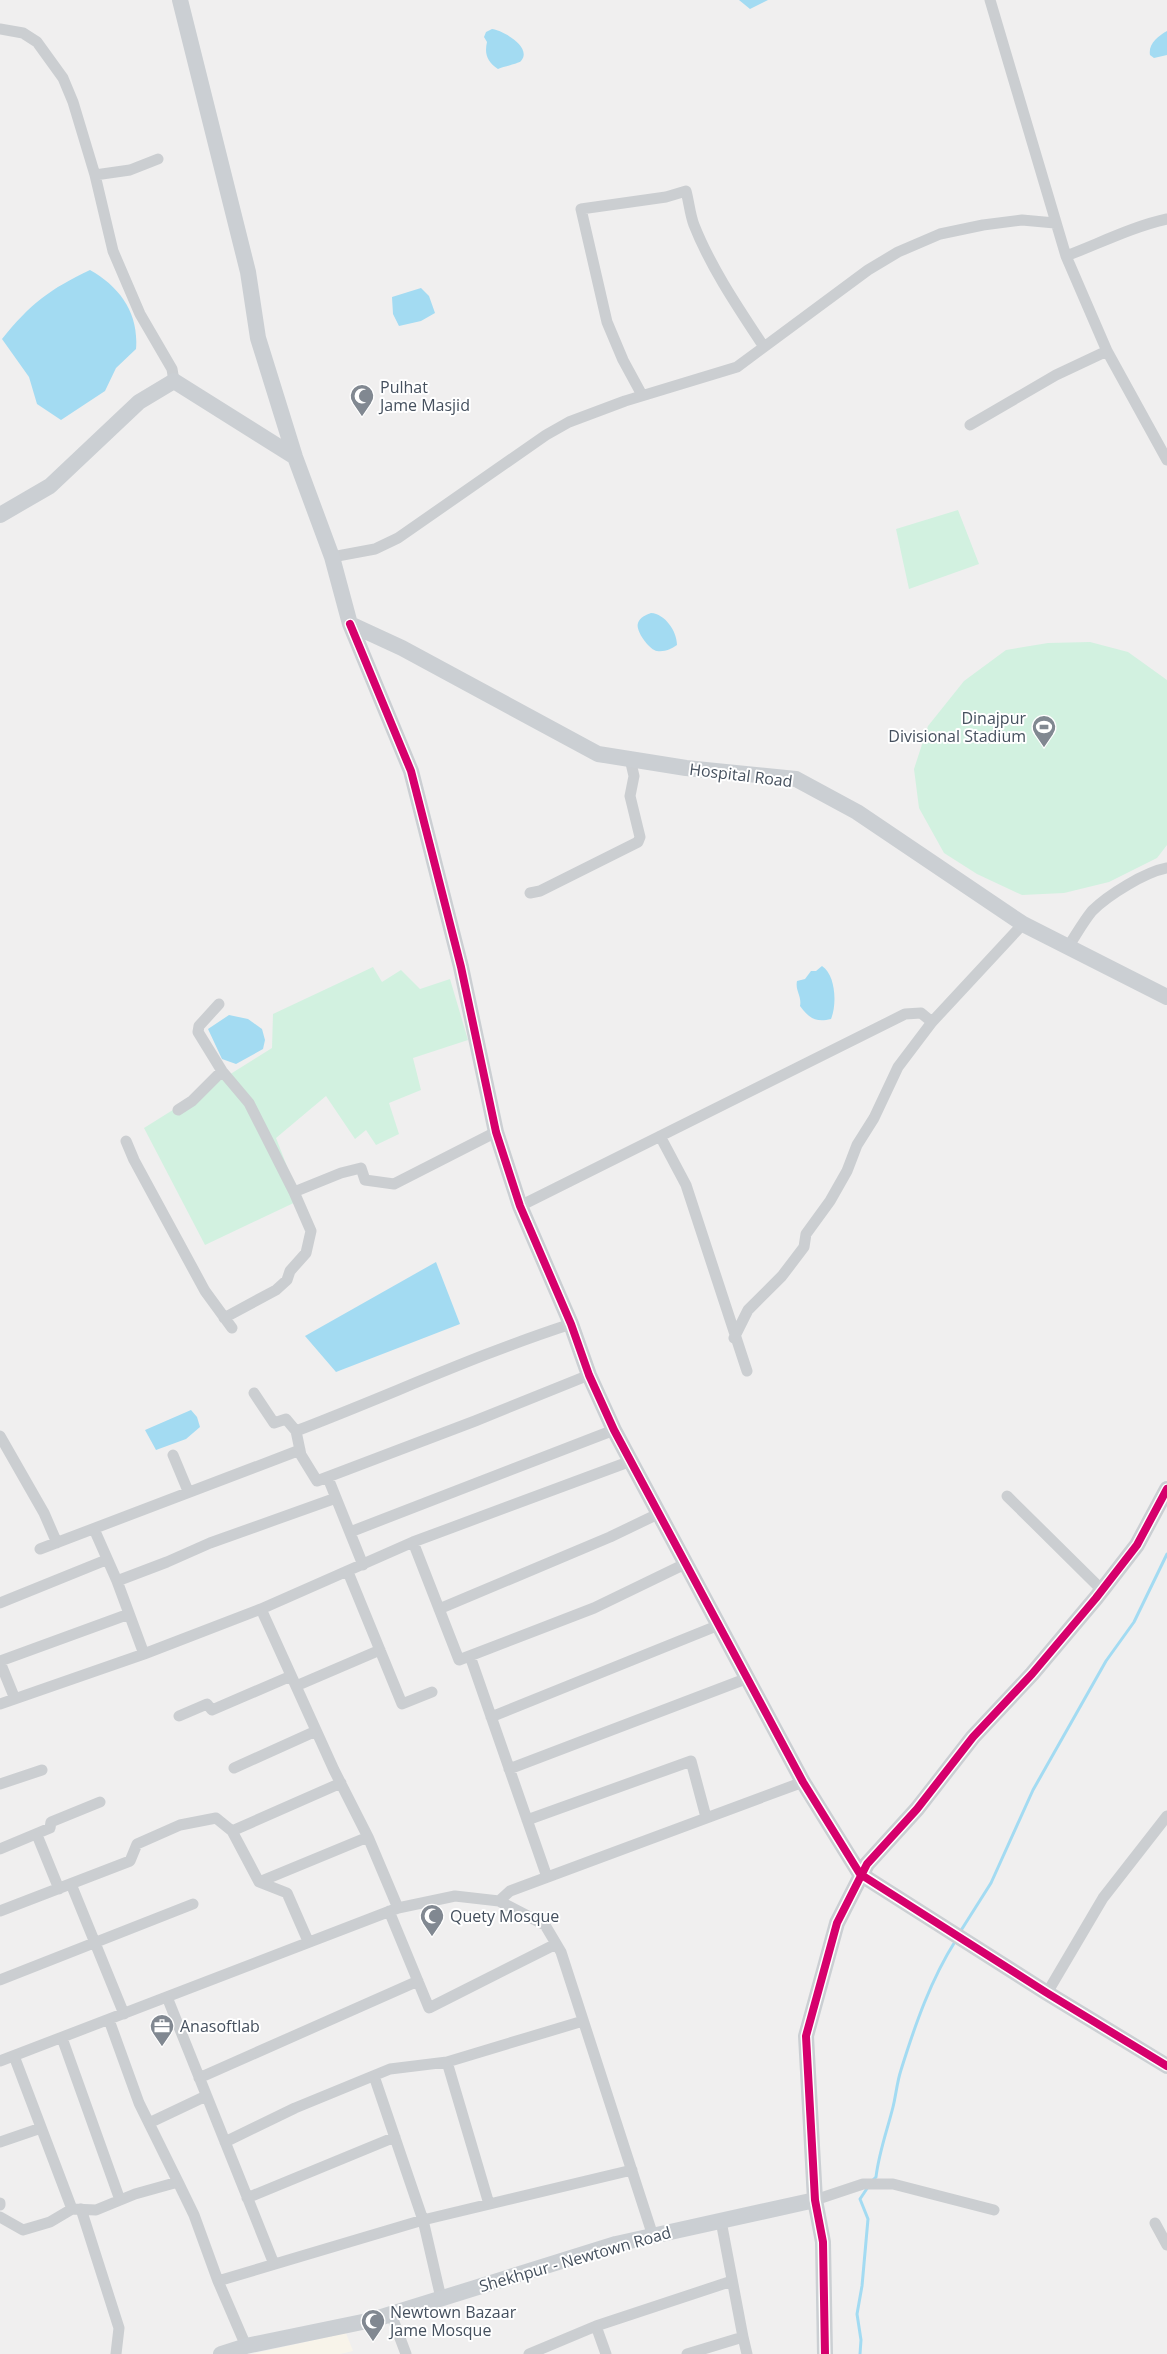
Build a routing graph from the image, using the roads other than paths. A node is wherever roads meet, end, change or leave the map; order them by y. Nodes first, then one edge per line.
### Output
1 (180, 0) edge
2 (990, 0) edge
3 (0, 28) edge
4 (158, 159) dead end
5 (96, 175) junction
6 (1167, 219) edge
7 (1055, 223) junction
8 (1066, 256) junction
9 (764, 347) junction
10 (1107, 351) junction
11 (174, 381) junction
12 (642, 395) junction
13 (970, 425) dead end
14 (295, 457) junction
15 (1167, 460) edge
16 (0, 515) edge
17 (332, 557) junction
18 (350, 624) junction
19 (630, 759) junction
20 (1167, 868) edge
21 (530, 893) dead end
22 (1023, 924) junction
23 (1068, 947) junction
24 (1167, 997) edge
25 (219, 1004) dead end
26 (932, 1022) junction
27 (222, 1071) junction
28 (178, 1110) dead end
29 (496, 1132) junction
30 (660, 1136) junction
31 (126, 1140) dead end
32 (294, 1192) junction
33 (520, 1206) junction
34 (224, 1318) junction
35 (571, 1324) junction
36 (232, 1328) dead end
37 (734, 1338) junction
38 (746, 1371) dead end
39 (589, 1375) junction
40 (254, 1393) dead end
41 (614, 1430) junction
42 (296, 1431) junction
43 (0, 1436) edge
44 (300, 1450) junction
45 (173, 1455) dead end
46 (631, 1461) junction
47 (328, 1478) junction
48 (1167, 1489) edge
49 (188, 1491) junction
50 (1007, 1496) dead end
51 (336, 1498) junction
52 (660, 1513) junction
53 (94, 1529) junction
54 (350, 1532) junction
55 (413, 1542) junction
56 (57, 1543) junction
57 (40, 1549) dead end
58 (106, 1560) junction
59 (687, 1563) junction
60 (364, 1565) junction
61 (348, 1572) junction
62 (117, 1582) junction
63 (1102, 1590) junction
64 (0, 1603) edge
65 (261, 1609) junction
66 (439, 1609) junction
67 (129, 1614) junction
68 (720, 1625) junction
69 (380, 1650) junction
70 (144, 1654) junction
71 (470, 1656) junction
72 (0, 1662) edge
73 (748, 1678) junction
74 (294, 1681) junction
75 (432, 1692) dead end
76 (15, 1699) junction
77 (0, 1704) edge
78 (179, 1716) dead end
79 (491, 1717) junction
80 (316, 1730) junction
81 (234, 1768) dead end
82 (509, 1769) junction
83 (42, 1770) dead end
84 (803, 1782) junction
85 (341, 1783) junction
86 (0, 1784) edge
87 (100, 1802) dead end
88 (1167, 1816) edge
89 (706, 1818) junction
90 (527, 1820) junction
91 (232, 1831) junction
92 (37, 1835) junction
93 (368, 1837) junction
94 (0, 1849) edge
95 (860, 1874) junction
96 (547, 1877) junction
97 (259, 1882) junction
98 (72, 1884) junction
99 (59, 1889) junction
100 (499, 1901) junction
101 (193, 1904) dead end
102 (393, 1909) junction
103 (0, 1911) edge
104 (308, 1941) junction
105 (95, 1942) junction
106 (556, 1944) junction
107 (0, 1980) edge
108 (418, 1981) junction
109 (1047, 1993) junction
110 (167, 1997) junction
111 (124, 2014) junction
112 (109, 2020) junction
113 (583, 2021) junction
114 (62, 2038) junction
115 (14, 2056) junction
116 (0, 2061) edge
117 (448, 2062) junction
118 (1167, 2066) edge
119 (374, 2076) junction
120 (199, 2078) junction
121 (206, 2096) junction
122 (149, 2123) junction
123 (41, 2128) junction
124 (395, 2137) junction
125 (0, 2142) edge
126 (225, 2142) junction
127 (632, 2170) junction
128 (178, 2182) junction
129 (247, 2198) junction
130 (120, 2200) junction
131 (815, 2200) junction
132 (490, 2204) junction
133 (76, 2209) junction
134 (994, 2210) dead end
135 (0, 2217) edge
136 (423, 2220) junction
137 (720, 2221) junction
138 (1155, 2223) dead end
139 (653, 2236) junction
140 (1167, 2245) edge
141 (274, 2264) junction
142 (218, 2281) junction
143 (732, 2281) junction
144 (441, 2298) junction
145 (391, 2314) junction
146 (596, 2326) junction
147 (743, 2338) junction
148 (246, 2346) junction
149 (116, 2354) edge
150 (221, 2354) edge
151 (406, 2354) edge
152 (528, 2354) edge
153 (606, 2354) edge
154 (688, 2354) edge
155 (747, 2354) edge
156 (825, 2354) edge

1 - 14 street
2 - 7 street
3 - 5 street
4 - 5 street
5 - 11 street
6 - 8 street
7 - 8 street
7 - 9 street
8 - 10 street
9 - 12 street
9 - 12 street
10 - 13 street
10 - 15 street
11 - 14 street
11 - 16 street
12 - 17 street
14 - 17 street
17 - 18 street
18 - 19 street, Hospital Road
18 - 29 street
19 - 21 street
19 - 22 street, Hospital Road
20 - 23 street
22 - 23 street, Hospital Road
22 - 26 street
23 - 24 street, Hospital Road
25 - 27 street
26 - 30 street
26 - 37 street
27 - 28 street
27 - 32 street
29 - 32 street
29 - 33 street
30 - 33 street
30 - 37 street
31 - 34 street
32 - 34 street
33 - 35 street
34 - 36 street
35 - 39 street
35 - 42 street
37 - 38 street
39 - 41 street
39 - 47 street
40 - 42 street
41 - 46 street
41 - 54 street
42 - 44 street
43 - 56 street
44 - 47 street
44 - 49 street
45 - 49 street
46 - 52 street
46 - 55 street
47 - 51 street
48 - 63 street
49 - 53 street
50 - 63 street
51 - 54 street
51 - 62 street
52 - 59 street
52 - 66 street
53 - 56 street
53 - 58 street
54 - 60 street
55 - 60 street
55 - 66 street
56 - 57 street
58 - 62 street
58 - 64 street
59 - 68 street
59 - 71 street
60 - 61 street
61 - 65 street
61 - 69 street
62 - 67 street
63 - 95 street
65 - 70 street
65 - 74 street
66 - 71 street
67 - 70 street
67 - 72 street
68 - 73 street
68 - 79 street
69 - 74 street
69 - 75 street
70 - 76 street
71 - 79 street
72 - 76 street
73 - 82 street
73 - 84 street
74 - 78 street
74 - 80 street
76 - 77 street
79 - 82 street
80 - 81 street
80 - 85 street
82 - 90 street
83 - 86 street
84 - 89 street
84 - 95 street
85 - 91 street
85 - 93 street
87 - 92 street
88 - 109 street
89 - 90 street
89 - 96 street
90 - 96 street
91 - 97 street
91 - 98 street
92 - 94 street
92 - 99 street
93 - 97 street
93 - 102 street
95 - 109 street
95 - 131 street
96 - 100 street
97 - 104 street
98 - 99 street
98 - 105 street
99 - 103 street
100 - 102 street
100 - 106 street
101 - 105 street
102 - 104 street
102 - 108 street
104 - 110 street
105 - 107 street
105 - 111 street
106 - 108 street
106 - 113 street
108 - 120 street
109 - 118 street
110 - 111 street
110 - 120 street
111 - 112 street
112 - 114 street
112 - 122 street
113 - 117 street
113 - 127 street
114 - 115 street
114 - 130 street
115 - 116 street
115 - 123 street
117 - 119 street
117 - 132 street
119 - 124 street
119 - 126 street
120 - 121 street
121 - 122 street
121 - 126 street
122 - 128 street
123 - 125 street
123 - 133 street
124 - 129 street
124 - 136 street
126 - 129 street
127 - 132 street
127 - 139 street
128 - 130 street
128 - 142 street
129 - 141 street
130 - 133 street
131 - 134 street
131 - 137 street, Shekhpur - Newtown Road
131 - 156 street
132 - 136 street
133 - 135 street
133 - 149 street
136 - 141 street
136 - 144 street
137 - 139 street, Shekhpur - Newtown Road
137 - 143 street
138 - 140 street
139 - 144 street, Shekhpur - Newtown Road
141 - 142 street
142 - 148 street
143 - 146 street
143 - 147 street
144 - 145 street, Shekhpur - Newtown Road
145 - 148 street, Shekhpur - Newtown Road
145 - 151 street
146 - 152 street
146 - 153 street
147 - 154 street
147 - 155 street
148 - 150 street, Shekhpur - Newtown Road

